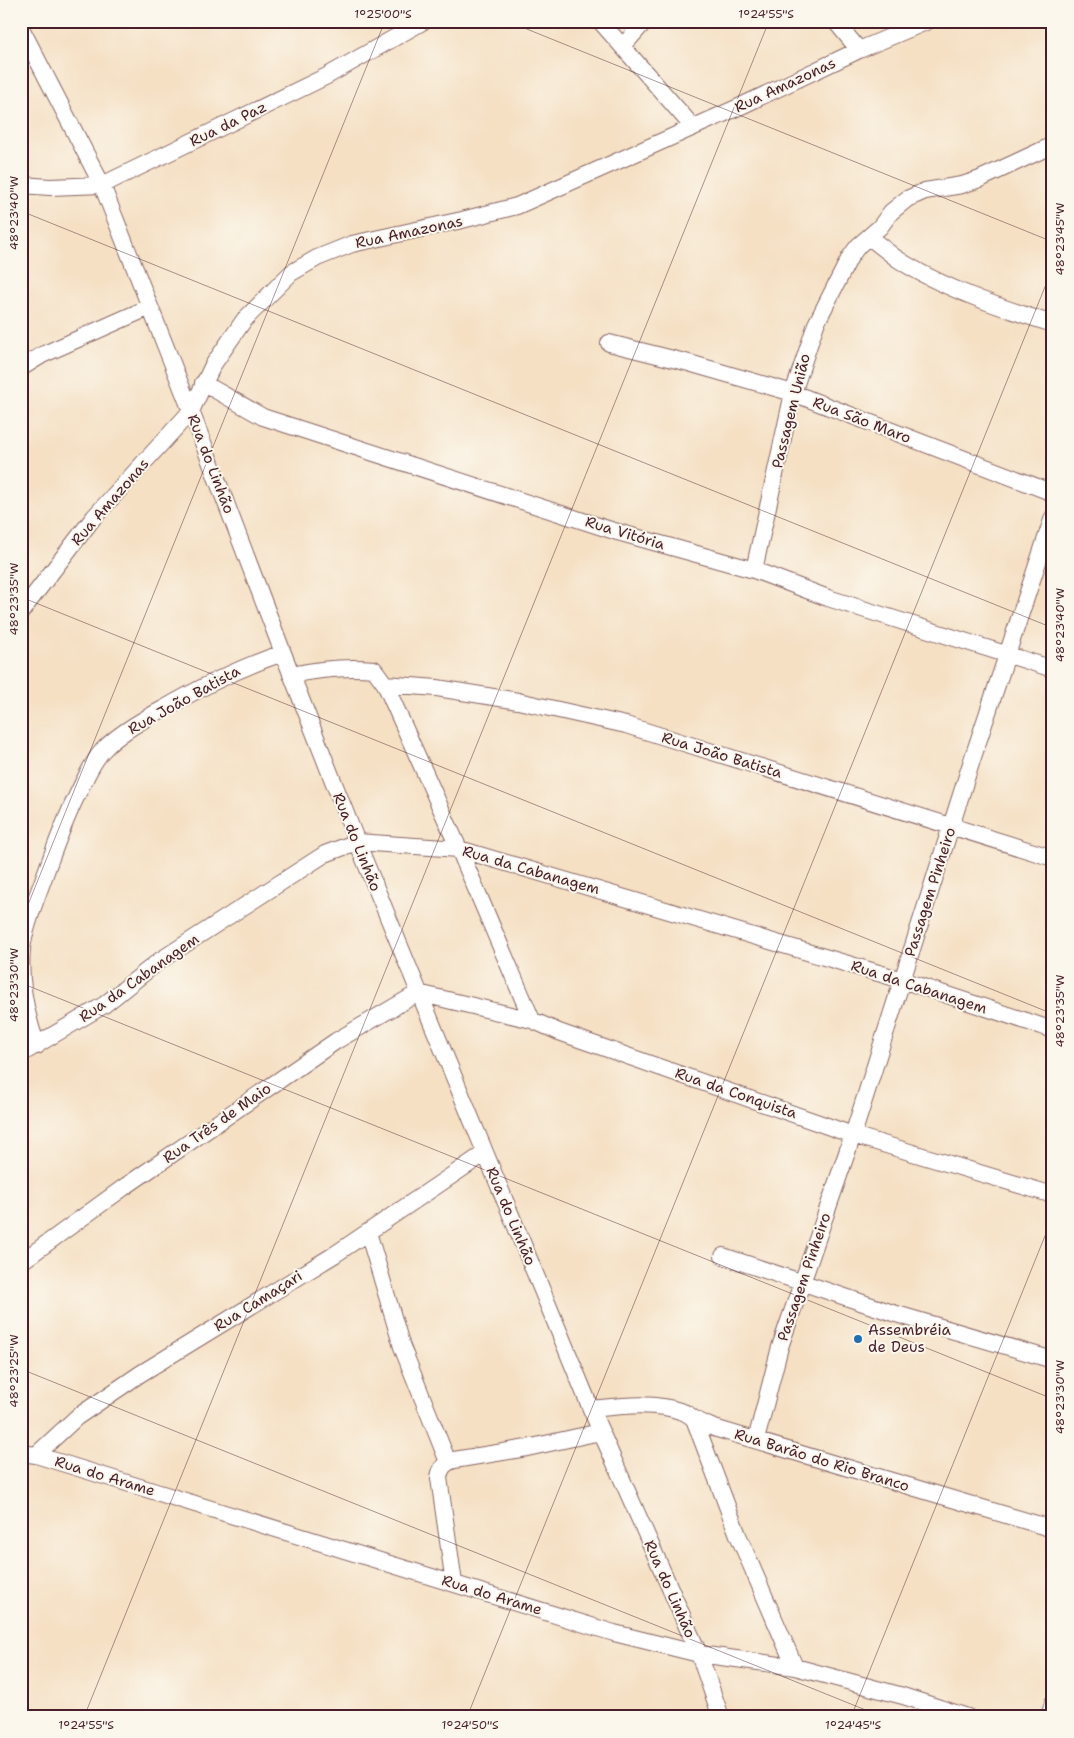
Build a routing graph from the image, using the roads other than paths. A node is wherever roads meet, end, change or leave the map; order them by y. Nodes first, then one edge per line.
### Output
1 (424, 21) edge
2 (600, 21) edge
3 (645, 21) edge
4 (835, 21) edge
5 (928, 21) edge
6 (21, 28) edge
7 (623, 46) junction
8 (859, 50) junction
9 (693, 127) junction
10 (1053, 145) edge
11 (21, 185) edge
12 (102, 185) junction
13 (869, 237) junction
14 (150, 307) junction
15 (1053, 324) edge
16 (609, 343) dead end
17 (21, 368) edge
18 (203, 383) junction
19 (793, 393) junction
20 (191, 411) junction
21 (1053, 493) edge
22 (1053, 517) edge
23 (754, 570) junction
24 (21, 612) edge
25 (283, 653) junction
26 (1007, 653) junction
27 (1053, 669) edge
28 (291, 675) junction
29 (385, 684) junction
30 (952, 826) junction
31 (357, 842) junction
32 (459, 849) junction
33 (1053, 858) edge
34 (902, 980) junction
35 (418, 993) junction
36 (532, 1020) junction
37 (1053, 1030) edge
38 (37, 1046) junction
39 (21, 1054) edge
40 (853, 1135) junction
41 (485, 1153) junction
42 (1053, 1195) edge
43 (368, 1232) junction
44 (723, 1256) dead end
45 (21, 1262) edge
46 (802, 1284) junction
47 (1053, 1360) edge
48 (591, 1409) junction
49 (694, 1419) junction
50 (600, 1432) junction
51 (756, 1440) junction
52 (28, 1454) edge
53 (448, 1462) junction
54 (1053, 1529) edge
55 (454, 1583) junction
56 (699, 1654) junction
57 (795, 1667) junction
58 (1053, 1703) edge
59 (722, 1717) edge
60 (968, 1717) edge
61 (1049, 1717) edge

1 - 12 street, Rua da Paz
2 - 7 street
3 - 7 street
4 - 8 street
5 - 8 street, Rua Amazonas
6 - 12 street, Rua do Linhão
7 - 9 street
8 - 9 street, Rua Amazonas
9 - 18 street, Rua Amazonas
10 - 13 street, Passagem União
11 - 12 street, Rua da Paz
12 - 14 street, Rua do Linhão
13 - 15 street
13 - 19 street, Passagem União
14 - 17 street
14 - 20 street, Rua do Linhão
16 - 19 street, Rua São Maro
18 - 20 street, Rua Amazonas
18 - 23 street, Rua Vitória
19 - 21 street, Rua São Maro
19 - 23 street, Passagem União
20 - 24 street, Rua Amazonas
20 - 25 street, Rua do Linhão
22 - 26 street, Passagem Pinheiro
23 - 26 street, Rua Vitória
25 - 28 street, Rua do Linhão
25 - 38 street, Rua João Batista
26 - 27 street, Rua Vitória
26 - 30 street, Passagem Pinheiro
28 - 29 street
28 - 31 street, Rua do Linhão
29 - 30 street, Rua João Batista
29 - 32 street
30 - 33 street, Rua João Batista
30 - 34 street, Passagem Pinheiro
31 - 32 street, Rua da Cabanagem
31 - 35 street, Rua do Linhão
31 - 38 street, Rua da Cabanagem
32 - 34 street, Rua da Cabanagem
32 - 36 street
34 - 37 street, Rua da Cabanagem
34 - 40 street, Passagem Pinheiro
35 - 36 street, Rua da Conquista
35 - 41 street, Rua do Linhão
35 - 45 street, Rua Três de Maio
36 - 40 street, Rua da Conquista
38 - 39 street, Rua da Cabanagem
40 - 42 street, Rua da Conquista
40 - 46 street, Passagem Pinheiro
41 - 43 street, Rua Camaçari
41 - 48 street, Rua do Linhão
43 - 52 street, Rua Camaçari
43 - 53 street
44 - 46 street
46 - 47 street
46 - 51 street, Passagem Pinheiro
48 - 49 street, Rua Barão do Rio Branco
48 - 50 street, Rua do Linhão
49 - 51 street, Rua Barão do Rio Branco
49 - 57 street
50 - 53 street
50 - 56 street, Rua do Linhão
51 - 54 street, Rua Barão do Rio Branco
52 - 55 street, Rua do Arame
53 - 55 street
55 - 56 street, Rua do Arame
56 - 57 street, Rua do Arame
56 - 59 street, Rua do Linhão
57 - 60 street, Rua do Arame
58 - 61 street

